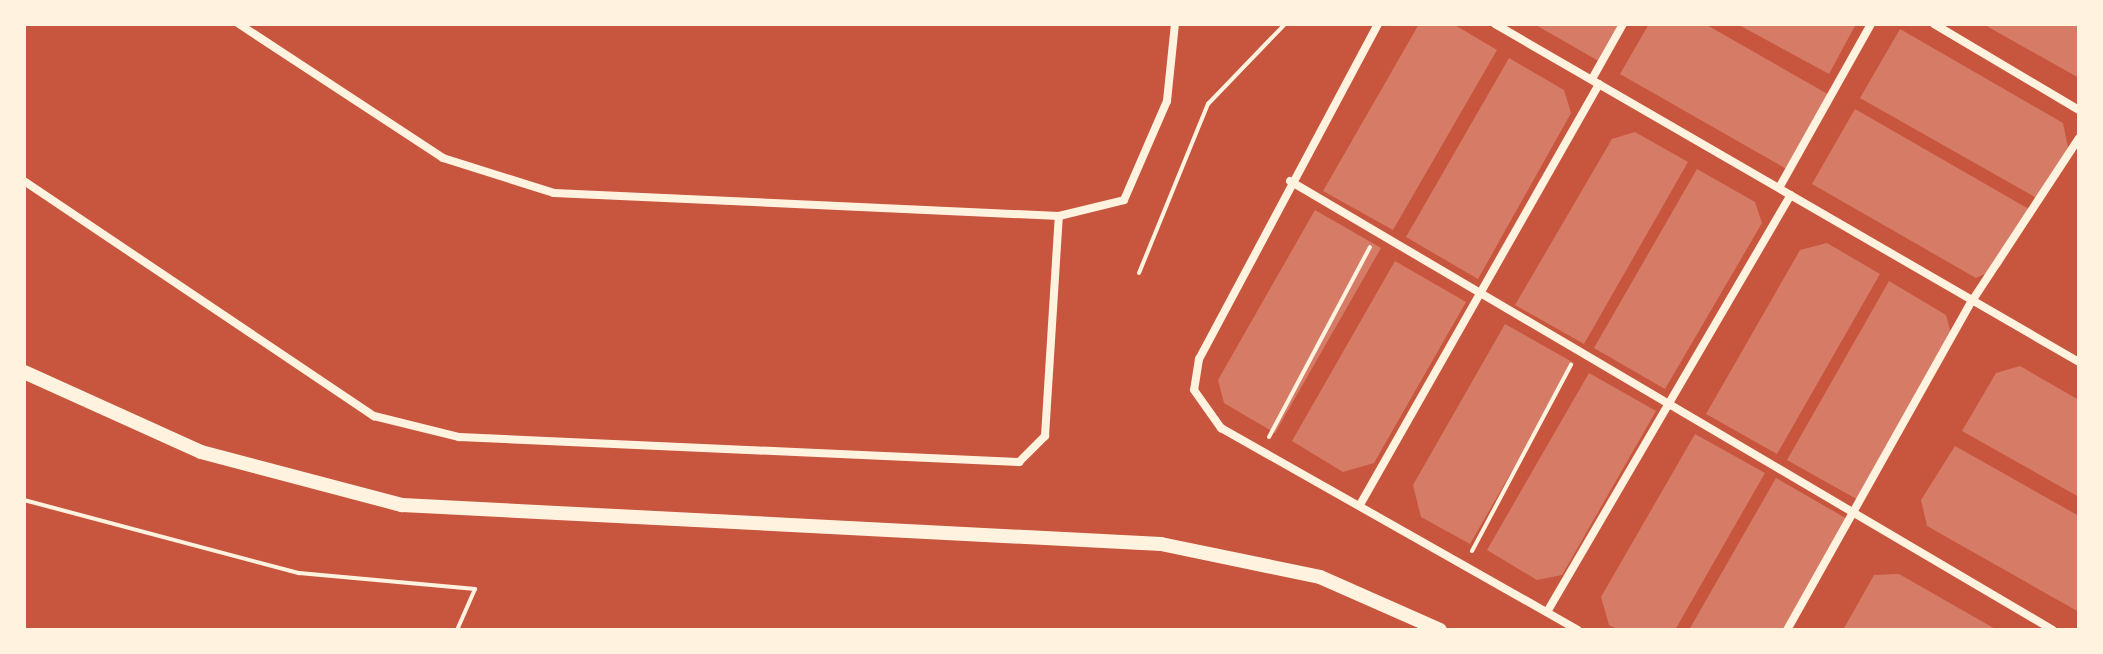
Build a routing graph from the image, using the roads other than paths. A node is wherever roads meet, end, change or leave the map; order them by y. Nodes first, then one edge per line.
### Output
1 (239, 24) edge
2 (1175, 24) edge
3 (1378, 24) edge
4 (1495, 24) edge
5 (1623, 24) edge
6 (1871, 24) edge
7 (1934, 24) edge
8 (1596, 82) junction
9 (2079, 110) edge
10 (2079, 138) edge
11 (24, 181) edge
12 (1290, 181) junction
13 (1779, 188) junction
14 (1791, 195) junction
15 (1059, 216) junction
16 (1479, 291) junction
17 (1972, 301) junction
18 (2079, 362) edge
19 (24, 372) edge
20 (1669, 405) junction
21 (1361, 503) junction
22 (1857, 517) junction
23 (1547, 612) junction
24 (1440, 630) edge
25 (1578, 630) edge
26 (1787, 630) edge
27 (2053, 630) edge

1 - 15 street
2 - 15 street
3 - 12 street
4 - 8 street
5 - 8 street
6 - 13 street
7 - 9 street
8 - 13 street
8 - 16 street
10 - 17 street
11 - 15 street
12 - 16 street
12 - 21 street
13 - 14 street
14 - 17 street
14 - 20 street
16 - 20 street
16 - 21 street
17 - 18 street
17 - 22 street
19 - 24 street
20 - 22 street
20 - 23 street
21 - 23 street
22 - 26 street
22 - 27 street
23 - 25 street

